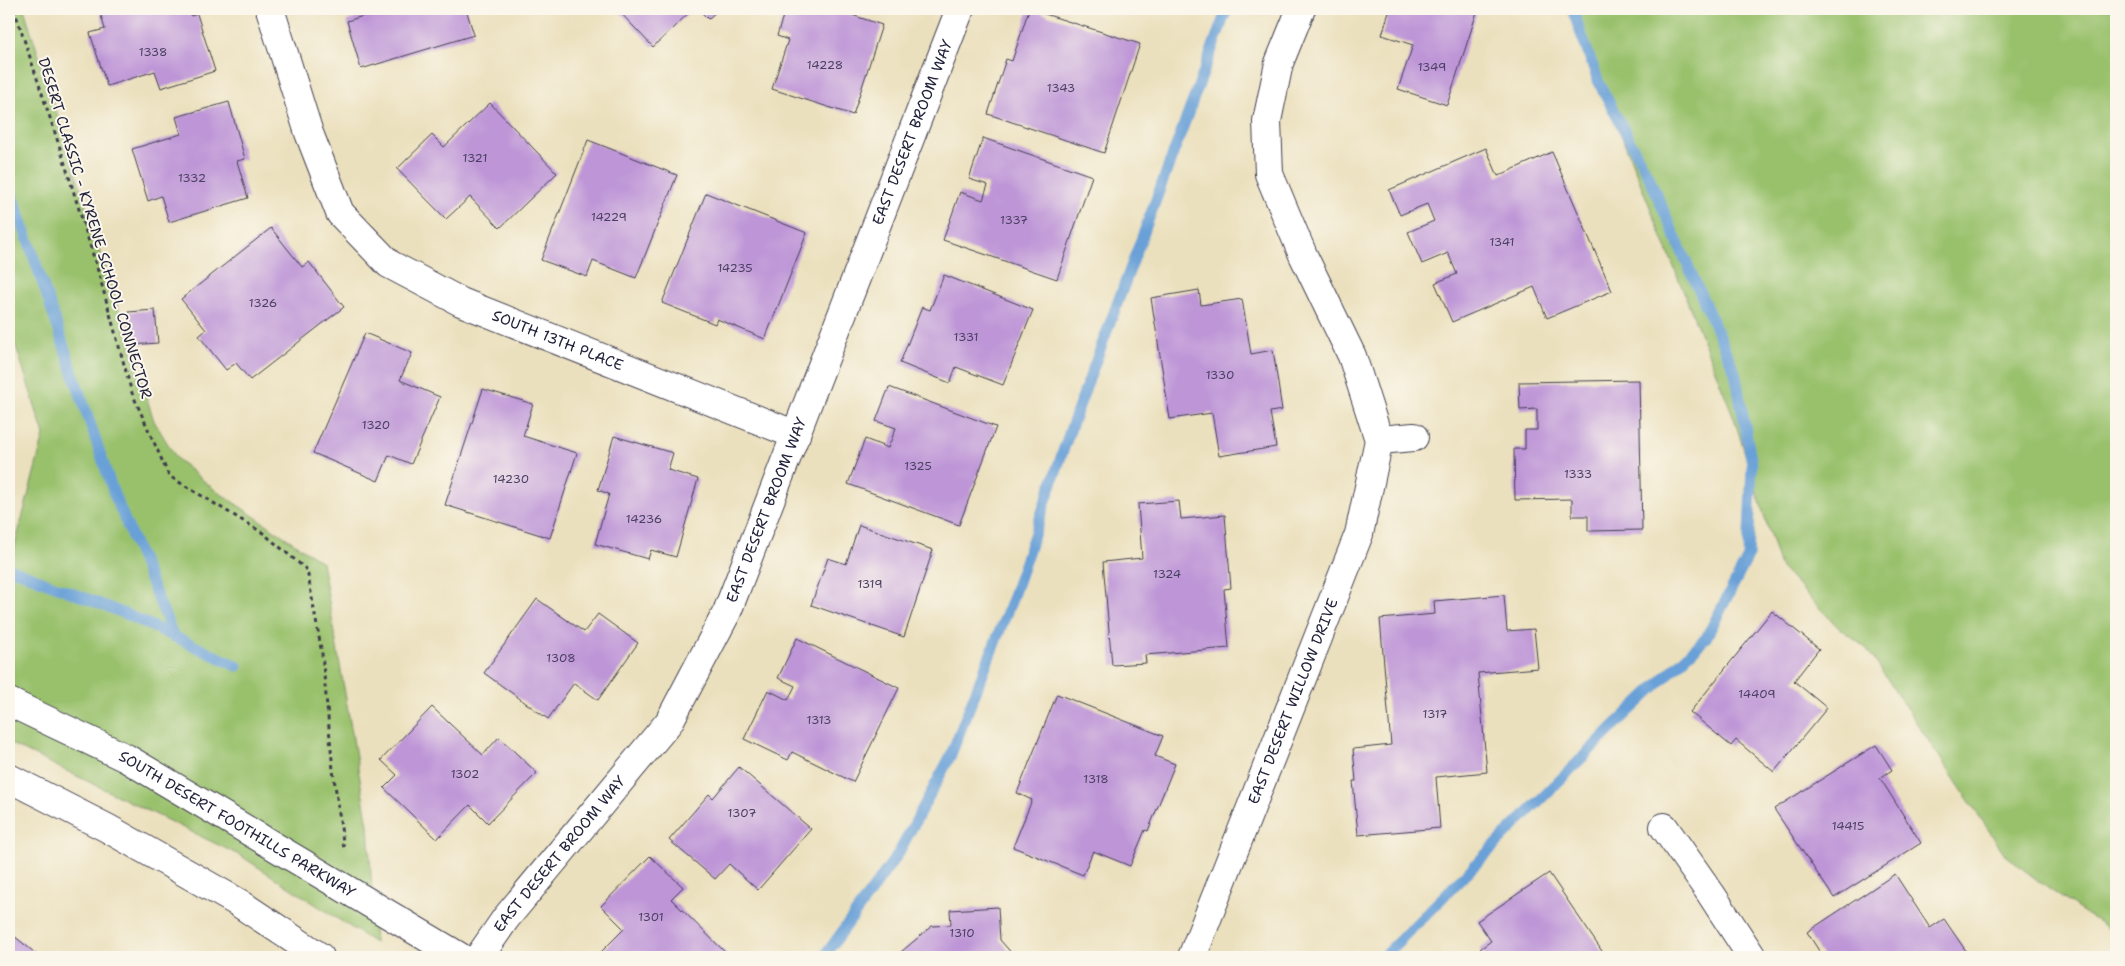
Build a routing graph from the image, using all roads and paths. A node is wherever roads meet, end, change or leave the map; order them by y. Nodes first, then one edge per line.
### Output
1 (14, 9) edge
2 (270, 9) edge
3 (960, 9) edge
4 (1301, 9) edge
5 (796, 435) junction
6 (1414, 436) dead end
7 (1379, 440) junction
8 (9, 702) edge
9 (9, 778) edge
10 (1664, 827) dead end
11 (344, 851) dead end
12 (320, 957) edge
13 (460, 957) edge
14 (479, 957) edge
15 (1192, 957) edge
16 (1752, 957) edge

1 - 11 path, DESERT CLASSIC - KYRENE SCHOOL CONNECTOR
2 - 5 street, SOUTH 13TH PLACE
3 - 5 street, EAST DESERT BROOM WAY
4 - 7 street, EAST DESERT WILLOW DRIVE
5 - 14 street, EAST DESERT BROOM WAY
6 - 7 street
7 - 15 street, EAST DESERT WILLOW DRIVE
8 - 13 street, SOUTH DESERT FOOTHILLS PARKWAY
9 - 12 street
10 - 16 street

